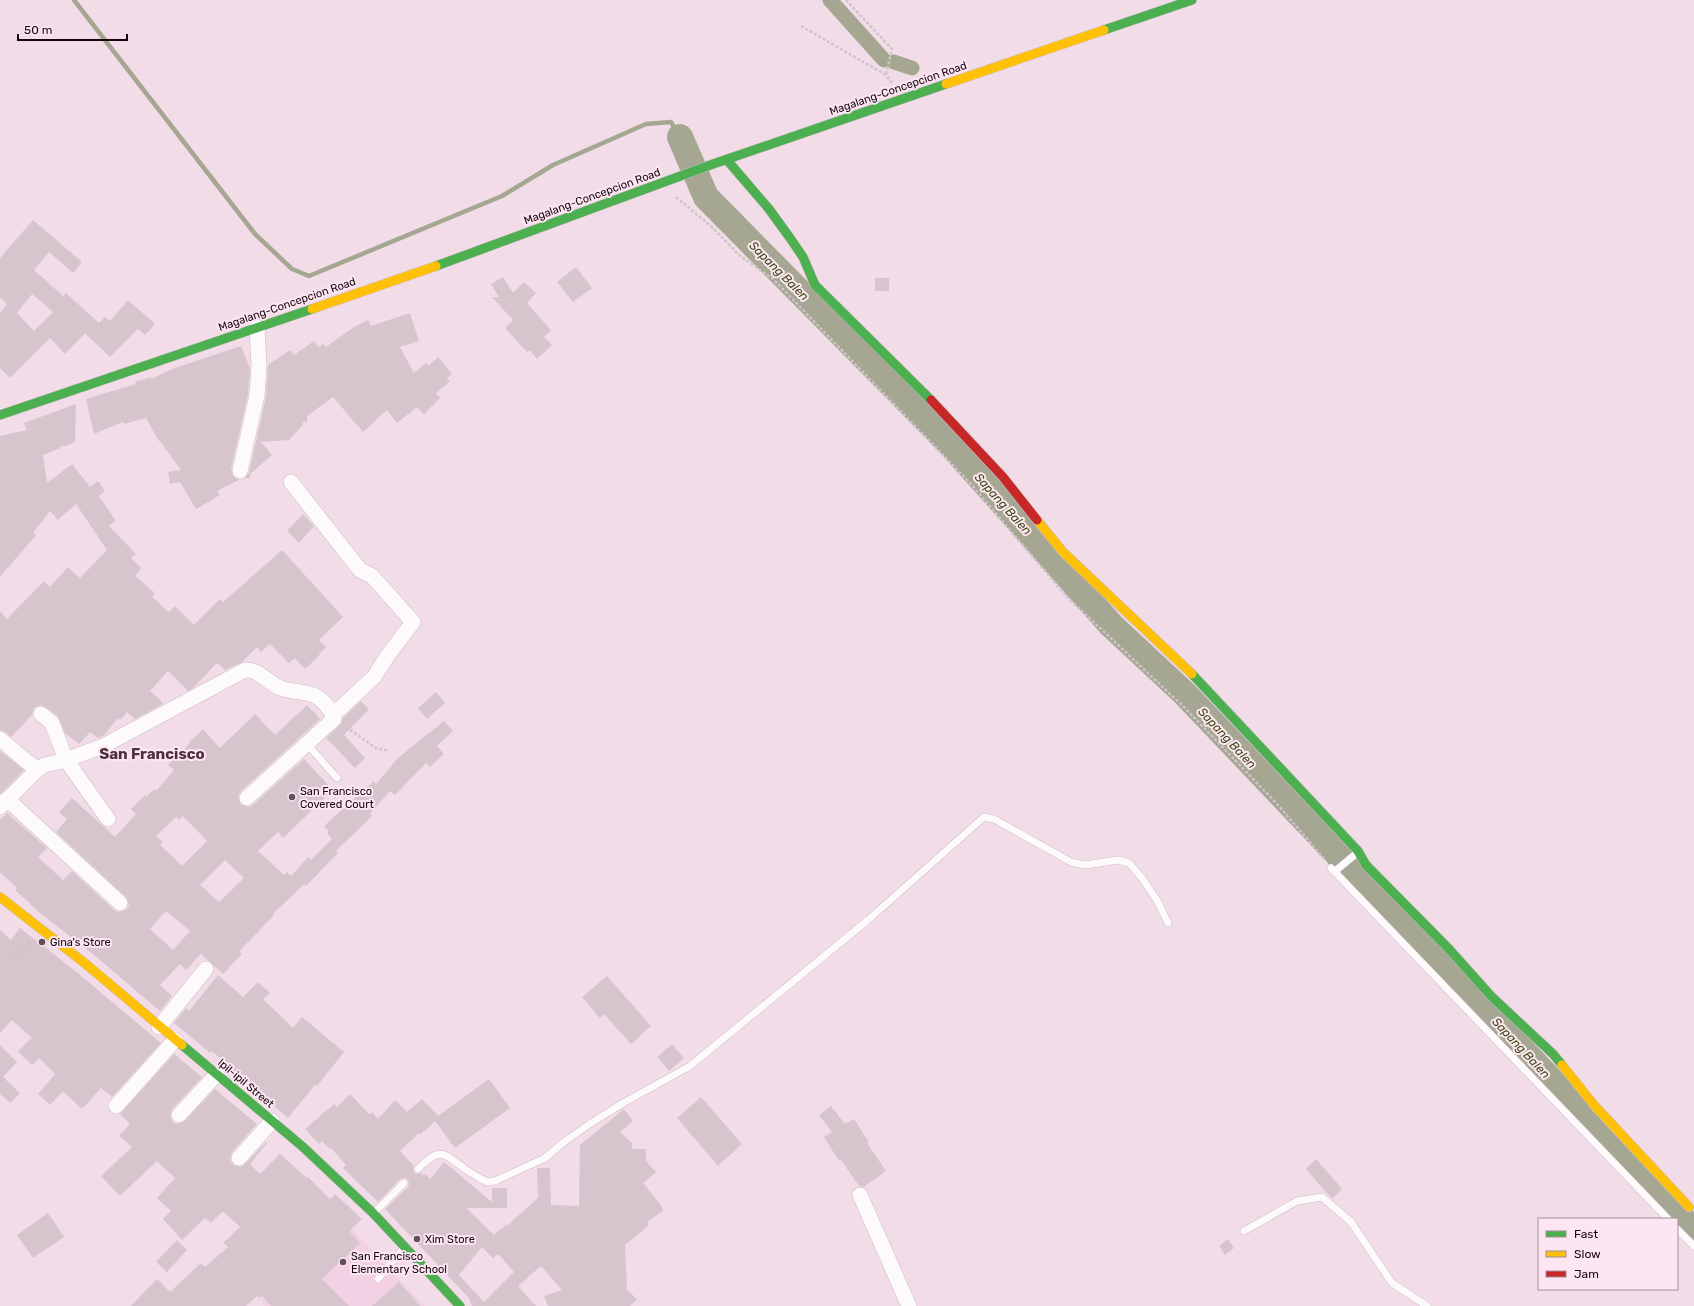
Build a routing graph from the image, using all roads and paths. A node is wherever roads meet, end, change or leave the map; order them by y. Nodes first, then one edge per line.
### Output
1 (846, 0) edge
2 (1192, 0) edge
3 (801, 26) dead end
4 (886, 76) junction
5 (904, 99) junction
6 (727, 160) junction
7 (660, 184) junction
8 (257, 327) junction
9 (0, 415) edge
10 (240, 471) dead end
11 (290, 482) dead end
12 (42, 714) dead end
13 (334, 717) junction
14 (0, 739) edge
15 (307, 744) junction
16 (389, 751) dead end
17 (66, 760) junction
18 (38, 769) junction
19 (336, 778) dead end
20 (247, 798) dead end
21 (4, 803) edge
22 (108, 819) dead end
23 (1358, 851) junction
24 (1333, 870) junction
25 (0, 897) edge
26 (120, 903) dead end
27 (1168, 923) dead end
28 (41, 929) junction
29 (10, 962) dead end
30 (206, 969) dead end
31 (159, 1027) junction
32 (175, 1040) junction
33 (217, 1074) junction
34 (116, 1106) dead end
35 (179, 1115) dead end
36 (272, 1121) junction
37 (239, 1158) dead end
38 (418, 1169) dead end
39 (404, 1184) dead end
40 (860, 1195) dead end
41 (1691, 1209) edge
42 (373, 1213) junction
43 (1667, 1218) edge
44 (1678, 1230) edge
45 (1244, 1231) dead end
46 (1694, 1246) edge
47 (404, 1247) junction
48 (378, 1279) dead end
49 (460, 1306) edge
50 (909, 1306) edge
51 (1427, 1306) edge

1 - 4 path
2 - 5 street, Magalang-Concepcion Road
3 - 4 path
4 - 5 path
5 - 6 street, Magalang-Concepcion Road
6 - 7 street, Magalang-Concepcion Road
6 - 23 street
7 - 8 street, Magalang-Concepcion Road
7 - 24 path
8 - 9 street, Magalang-Concepcion Road
8 - 10 street
11 - 13 street
12 - 17 street
13 - 15 street
13 - 16 path
13 - 17 street
14 - 18 street
15 - 19 lane
15 - 20 street
17 - 18 street
17 - 22 street
18 - 21 street
21 - 26 street
23 - 24 lane
23 - 41 street
24 - 43 lane
25 - 28 street, Ipil-ipil Street
27 - 38 lane
28 - 29 path
28 - 31 street, Ipil-ipil Street
30 - 31 street
31 - 32 street, Ipil-ipil Street
32 - 33 street, Ipil-ipil Street
32 - 34 street
33 - 35 street
33 - 36 street, Ipil-ipil Street
36 - 37 street
36 - 42 street, Ipil-ipil Street
39 - 42 lane
40 - 50 street
42 - 47 street, Ipil-ipil Street
44 - 46 lane
45 - 51 lane
47 - 48 lane
47 - 49 street, Ipil-ipil Street

